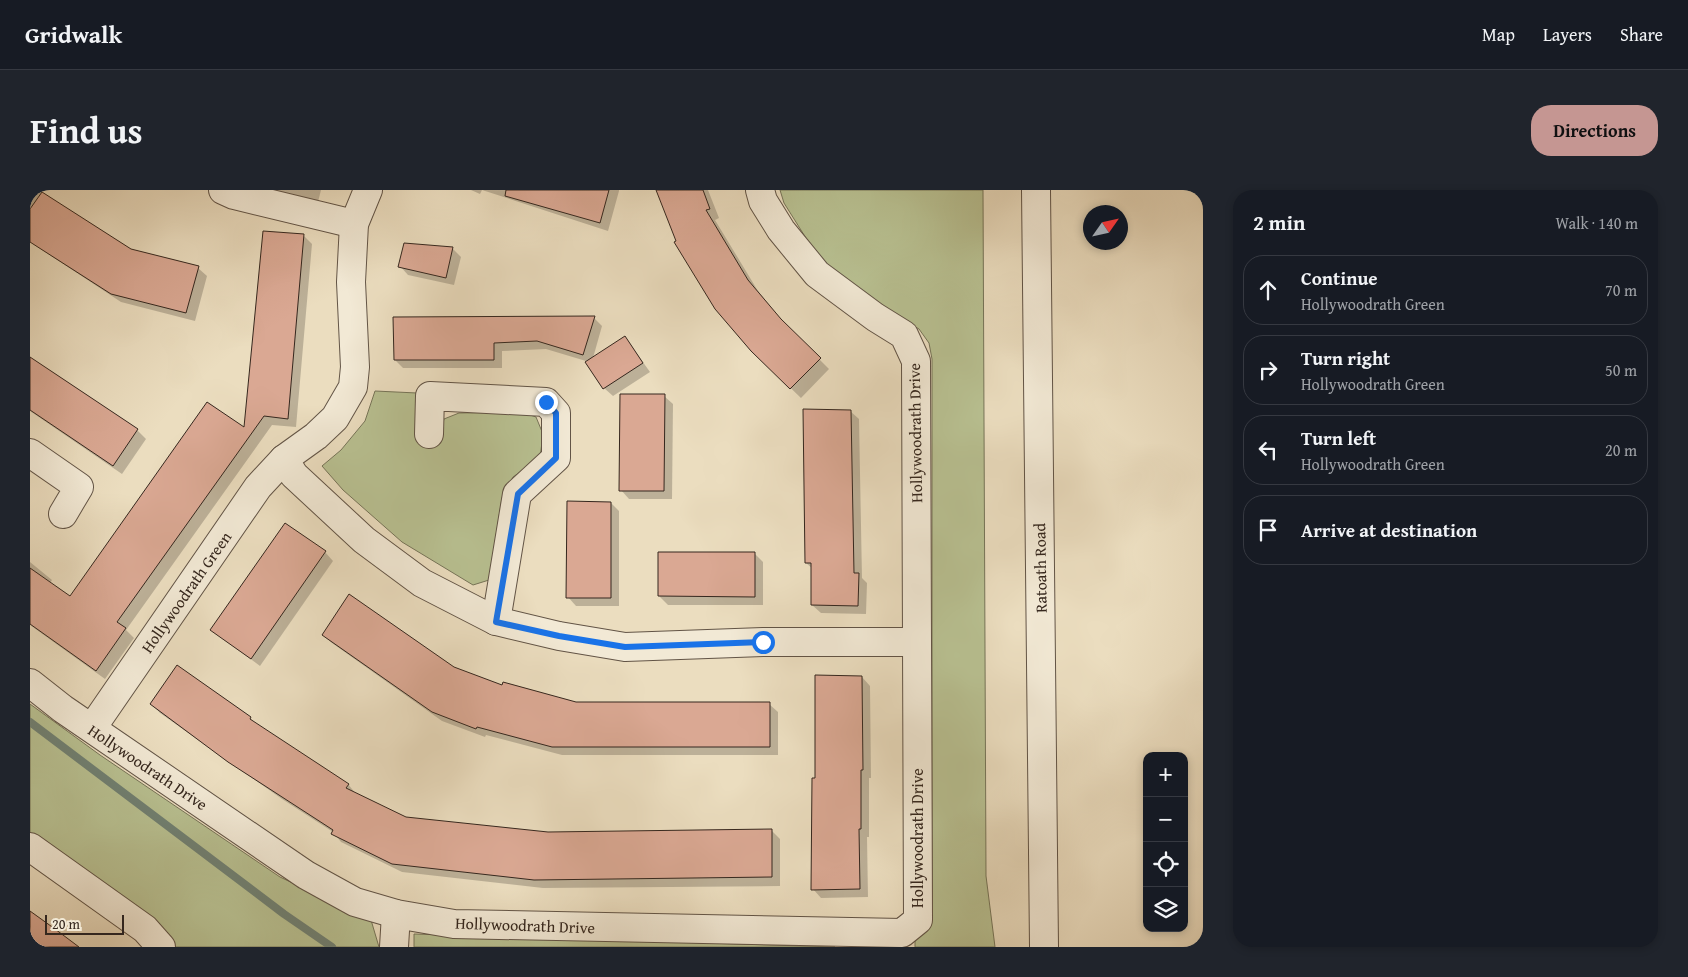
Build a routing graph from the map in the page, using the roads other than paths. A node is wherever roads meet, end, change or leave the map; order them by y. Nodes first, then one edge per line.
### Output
1 (223, 190) edge
2 (368, 190) edge
3 (760, 190) edge
4 (1036, 190) edge
5 (354, 224) junction
6 (429, 434) dead end
7 (30, 452) edge
8 (284, 459) junction
9 (63, 514) dead end
10 (496, 622) junction
11 (916, 642) junction
12 (30, 683) edge
13 (92, 728) junction
14 (30, 847) edge
15 (396, 914) junction
16 (902, 940) edge
17 (162, 947) edge
18 (394, 947) edge
19 (1044, 947) edge

1 - 5 street
2 - 5 street, Hollywoodrath Green
3 - 11 street, Hollywoodrath Drive
4 - 19 street, Ratoath Road
5 - 8 street, Hollywoodrath Green
6 - 10 street
7 - 9 street
8 - 10 street
8 - 13 street, Hollywoodrath Green
10 - 11 street
11 - 16 street, Hollywoodrath Drive
12 - 13 street, Hollywoodrath Drive
13 - 15 street, Hollywoodrath Drive
14 - 17 street
15 - 16 street, Hollywoodrath Drive
15 - 18 street

